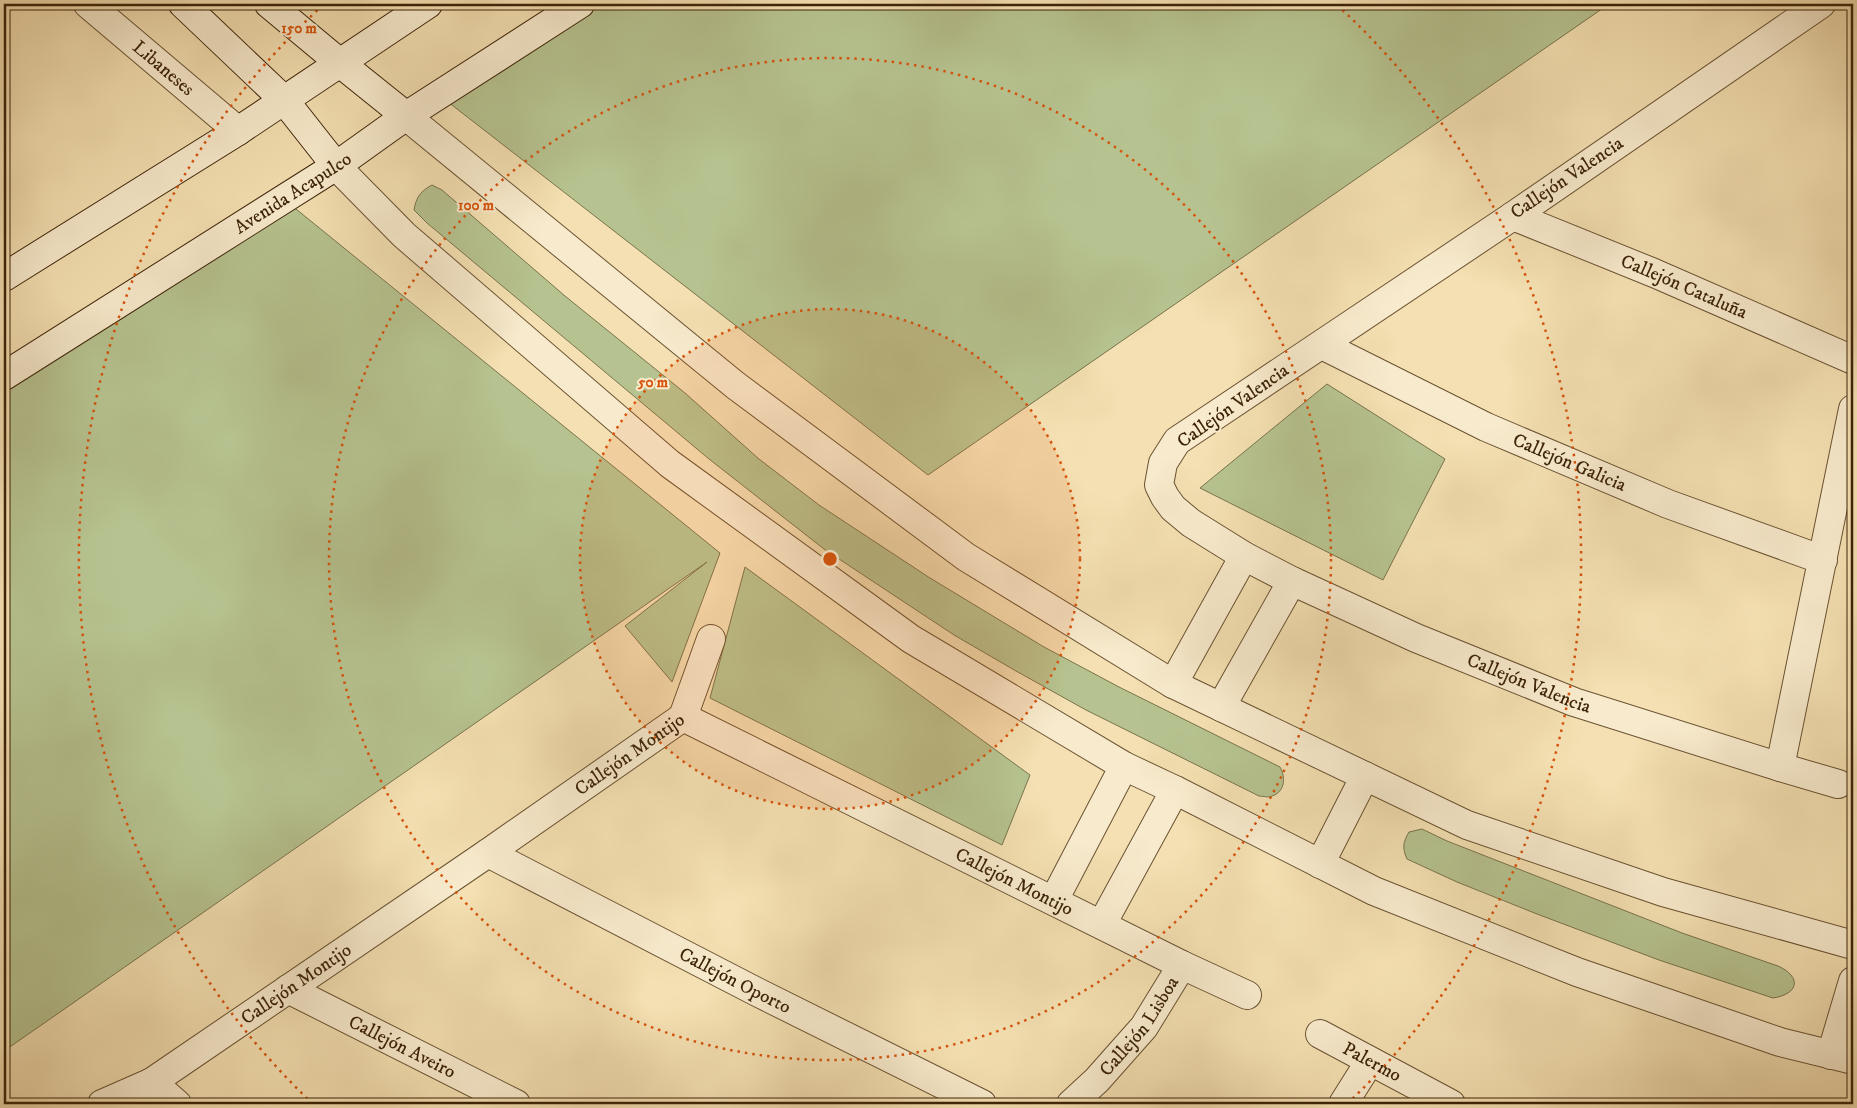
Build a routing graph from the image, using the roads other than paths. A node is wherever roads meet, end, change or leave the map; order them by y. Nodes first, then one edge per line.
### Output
1 (88, 4) edge
2 (183, 4) edge
3 (269, 4) edge
4 (428, 4) edge
5 (580, 4) edge
6 (1821, 4) edge
7 (340, 63) junction
8 (284, 100) junction
9 (406, 116) junction
10 (238, 131) junction
11 (336, 166) junction
12 (1513, 216) junction
13 (4, 277) edge
14 (1322, 345) junction
15 (1853, 360) edge
16 (4, 376) edge
17 (1853, 409) edge
18 (1244, 556) junction
19 (1823, 560) junction
20 (1292, 580) junction
21 (711, 639) dead end
22 (1172, 684) junction
23 (1220, 707) junction
24 (683, 717) junction
25 (1124, 766) junction
26 (1780, 767) junction
27 (1365, 776) junction
28 (1838, 784) dead end
29 (1175, 790) junction
30 (488, 853) junction
31 (1320, 864) junction
32 (1054, 900) junction
33 (1102, 924) junction
34 (1853, 945) edge
35 (1182, 964) junction
36 (1853, 981) edge
37 (288, 989) junction
38 (1247, 995) dead end
39 (1320, 1034) dead end
40 (1842, 1057) edge
41 (1370, 1061) junction
42 (152, 1082) junction
43 (102, 1104) edge
44 (177, 1104) edge
45 (516, 1104) edge
46 (982, 1104) edge
47 (1071, 1104) edge
48 (1343, 1104) edge
49 (1452, 1104) edge

1 - 10 street, Libaneses
2 - 8 street
3 - 7 street
4 - 7 street
5 - 9 street, Avenida Acapulco
6 - 12 street, Callejón Valencia
7 - 8 street
7 - 9 street
8 - 10 street
8 - 11 street
9 - 11 street, Avenida Acapulco
9 - 22 street
10 - 13 street
11 - 16 street, Avenida Acapulco
11 - 25 street
12 - 14 street, Callejón Valencia
12 - 15 street, Callejón Cataluña
14 - 18 street, Callejón Valencia
14 - 19 street, Callejón Galicia
17 - 19 street
18 - 20 street, Callejón Valencia
18 - 22 street
19 - 26 street
20 - 23 street
20 - 26 street, Callejón Valencia
21 - 24 street
22 - 23 street
23 - 27 street
24 - 30 street, Callejón Montijo
24 - 32 street, Callejón Montijo
25 - 29 street
25 - 32 street
26 - 28 street, Callejón Valencia
27 - 31 street
27 - 34 street
29 - 31 street
29 - 33 street
30 - 37 street, Callejón Montijo
30 - 46 street, Callejón Oporto
31 - 40 street
32 - 33 street, Callejón Montijo
33 - 35 street, Callejón Montijo
35 - 38 street, Callejón Montijo
35 - 47 street, Callejón Lisboa
36 - 40 street
37 - 42 street, Callejón Montijo
37 - 45 street, Callejón Aveiro
39 - 41 street, Palermo
41 - 48 street
41 - 49 street, Palermo
42 - 43 street, Callejón Montijo
42 - 44 street

